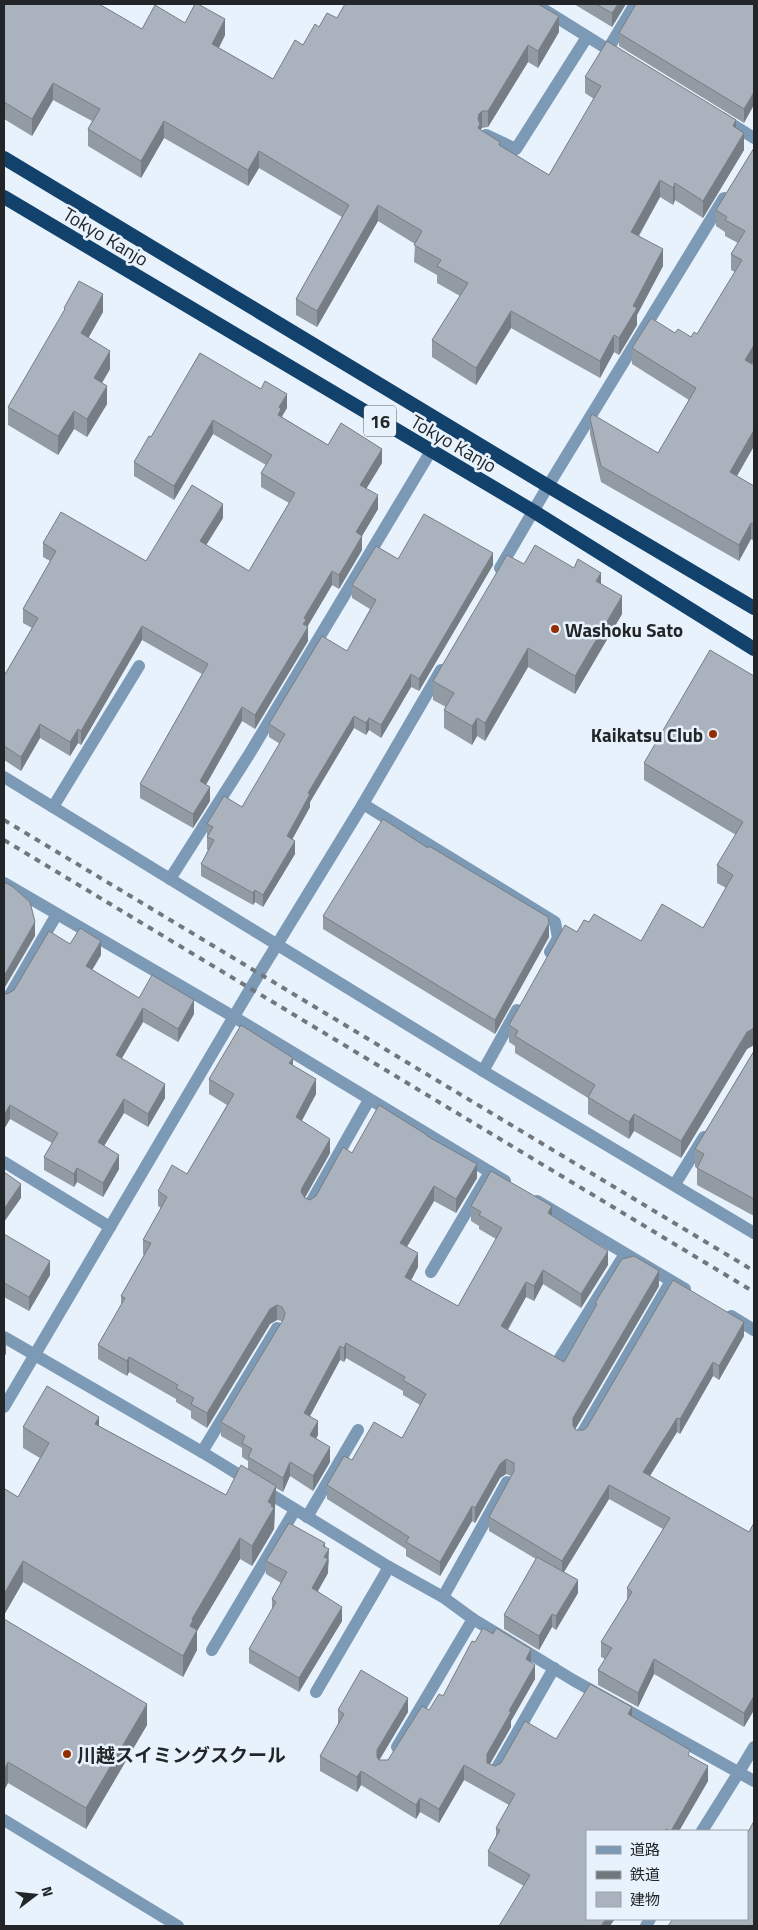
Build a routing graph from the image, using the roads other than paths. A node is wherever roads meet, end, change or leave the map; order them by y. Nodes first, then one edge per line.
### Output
1 (535, 4) edge
2 (635, 4) edge
3 (588, 36) junction
4 (608, 49) junction
5 (625, 59) edge
6 (709, 110) edge
7 (486, 135) edge
8 (754, 138) edge
9 (4, 158) edge
10 (728, 191) edge
11 (4, 197) edge
12 (431, 452) junction
13 (548, 486) junction
14 (533, 511) junction
15 (493, 580) edge
16 (754, 608) edge
17 (754, 649) edge
18 (448, 658) edge
19 (139, 666) dead end
20 (4, 777) edge
21 (363, 804) junction
22 (53, 807) junction
23 (170, 879) junction
24 (4, 882) edge
25 (57, 914) junction
26 (278, 944) junction
27 (544, 963) edge
28 (525, 996) edge
29 (7, 1000) edge
30 (234, 1017) junction
31 (483, 1071) junction
32 (369, 1100) junction
33 (710, 1127) edge
34 (4, 1162) edge
35 (490, 1172) junction
36 (675, 1184) junction
37 (309, 1206) edge
38 (110, 1227) junction
39 (754, 1233) edge
40 (625, 1254) junction
41 (431, 1272) dead end
42 (671, 1281) junction
43 (696, 1296) edge
44 (721, 1310) edge
45 (277, 1328) edge
46 (754, 1330) edge
47 (4, 1338) edge
48 (35, 1356) junction
49 (558, 1361) edge
50 (4, 1407) edge
51 (358, 1430) dead end
52 (580, 1437) edge
53 (202, 1452) junction
54 (507, 1482) edge
55 (295, 1510) junction
56 (307, 1517) junction
57 (389, 1567) junction
58 (443, 1596) junction
59 (473, 1619) junction
60 (212, 1650) dead end
61 (554, 1668) junction
62 (316, 1692) dead end
63 (754, 1747) edge
64 (389, 1760) edge
65 (739, 1772) junction
66 (494, 1773) edge
67 (754, 1781) edge
68 (4, 1820) edge
69 (703, 1830) edge
70 (178, 1926) edge

1 - 3 street
2 - 4 street
3 - 4 street
3 - 7 street
4 - 5 street
6 - 8 street
9 - 13 highway, Tokyo Kanjo / 16
10 - 13 street
11 - 12 highway, Tokyo Kanjo / 16
12 - 14 highway, Tokyo Kanjo / 16
12 - 23 street
13 - 14 street
13 - 16 highway, Tokyo Kanjo / 16
14 - 15 street
14 - 17 highway, Tokyo Kanjo / 16
18 - 21 street
19 - 22 street
20 - 22 street
21 - 26 street
21 - 27 street
22 - 23 street
23 - 26 street
24 - 25 street
25 - 29 street
25 - 30 street
26 - 30 street
26 - 31 street
28 - 31 street
30 - 32 street
30 - 38 street
31 - 36 street
32 - 35 street
32 - 37 street
33 - 36 street
34 - 38 street
35 - 40 street
35 - 41 street
36 - 39 street
38 - 48 street
40 - 42 street
40 - 49 street
42 - 43 street
42 - 52 street
44 - 46 street
45 - 53 street
47 - 48 street
48 - 50 street
48 - 53 street
51 - 56 street
53 - 55 street
54 - 58 street
55 - 56 street
55 - 60 street
56 - 57 street
57 - 58 street
57 - 62 street
58 - 59 street
59 - 61 street
59 - 64 street
61 - 65 street
61 - 66 street
63 - 65 street
65 - 67 street
65 - 69 street
68 - 70 street

